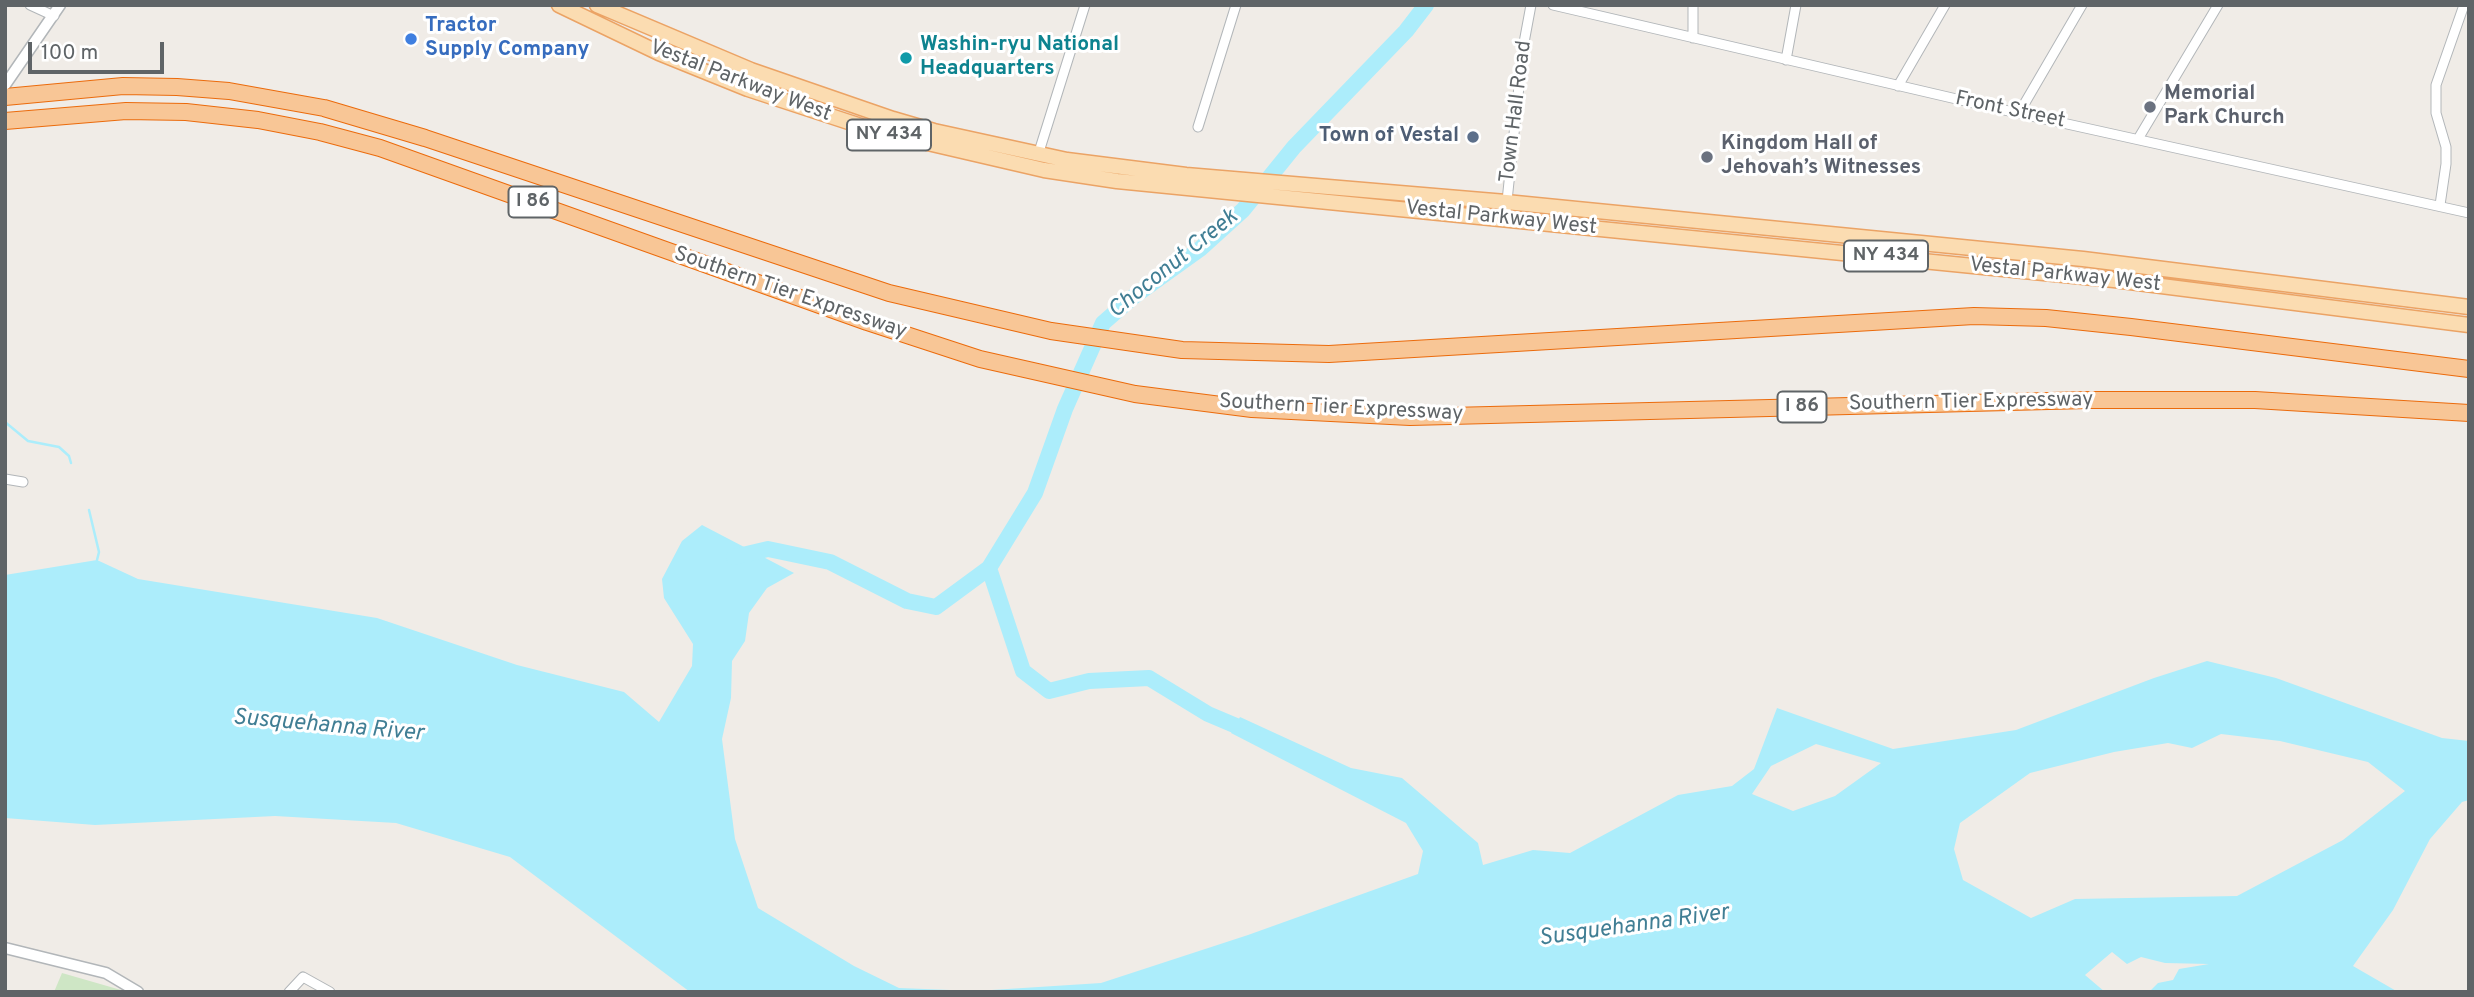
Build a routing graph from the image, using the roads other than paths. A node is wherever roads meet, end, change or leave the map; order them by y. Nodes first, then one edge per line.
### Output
1 (30, 5) edge
2 (60, 5) edge
3 (559, 5) edge
4 (597, 5) edge
5 (1085, 5) edge
6 (1236, 5) edge
7 (1531, 5) edge
8 (1553, 5) edge
9 (1693, 5) edge
10 (1796, 5) edge
11 (1945, 5) edge
12 (2081, 5) edge
13 (2218, 5) edge
14 (2464, 5) edge
15 (54, 16) junction
16 (1693, 38) junction
17 (1786, 60) junction
18 (5, 85) edge
19 (1898, 86) junction
20 (5, 97) edge
21 (2019, 113) junction
22 (11, 120) edge
23 (1198, 127) dead end
24 (2138, 139) junction
25 (1038, 155) junction
26 (1506, 202) junction
27 (2440, 205) junction
28 (2469, 212) edge
29 (1505, 220) junction
30 (2469, 307) edge
31 (2469, 325) edge
32 (2469, 369) edge
33 (2469, 413) edge
34 (5, 479) edge
35 (23, 482) dead end
36 (5, 948) edge
37 (291, 989) edge
38 (138, 992) edge
39 (330, 992) edge

1 - 15 street
2 - 15 street
3 - 29 main road, Vestal Parkway West / NY 434
4 - 25 main road, Vestal Parkway West / NY 434
5 - 25 street
6 - 23 street
7 - 26 street, Town Hall Road
8 - 16 street, Front Street
9 - 16 street
10 - 17 street
11 - 19 street
12 - 21 street
13 - 24 street
14 - 27 street
15 - 18 street
16 - 17 street, Front Street
17 - 19 street, Front Street
19 - 21 street, Front Street
20 - 32 highway, Southern Tier Expressway / I 86
21 - 24 street, Front Street
22 - 33 highway, Southern Tier Expressway / I 86
24 - 27 street, Front Street
25 - 26 main road, Vestal Parkway West / NY 434
26 - 29 street, Town Hall Road
26 - 30 main road, Vestal Parkway West / NY 434
27 - 28 street, Front Street
29 - 31 main road, Vestal Parkway West / NY 434
34 - 35 street
36 - 38 street
37 - 39 street

